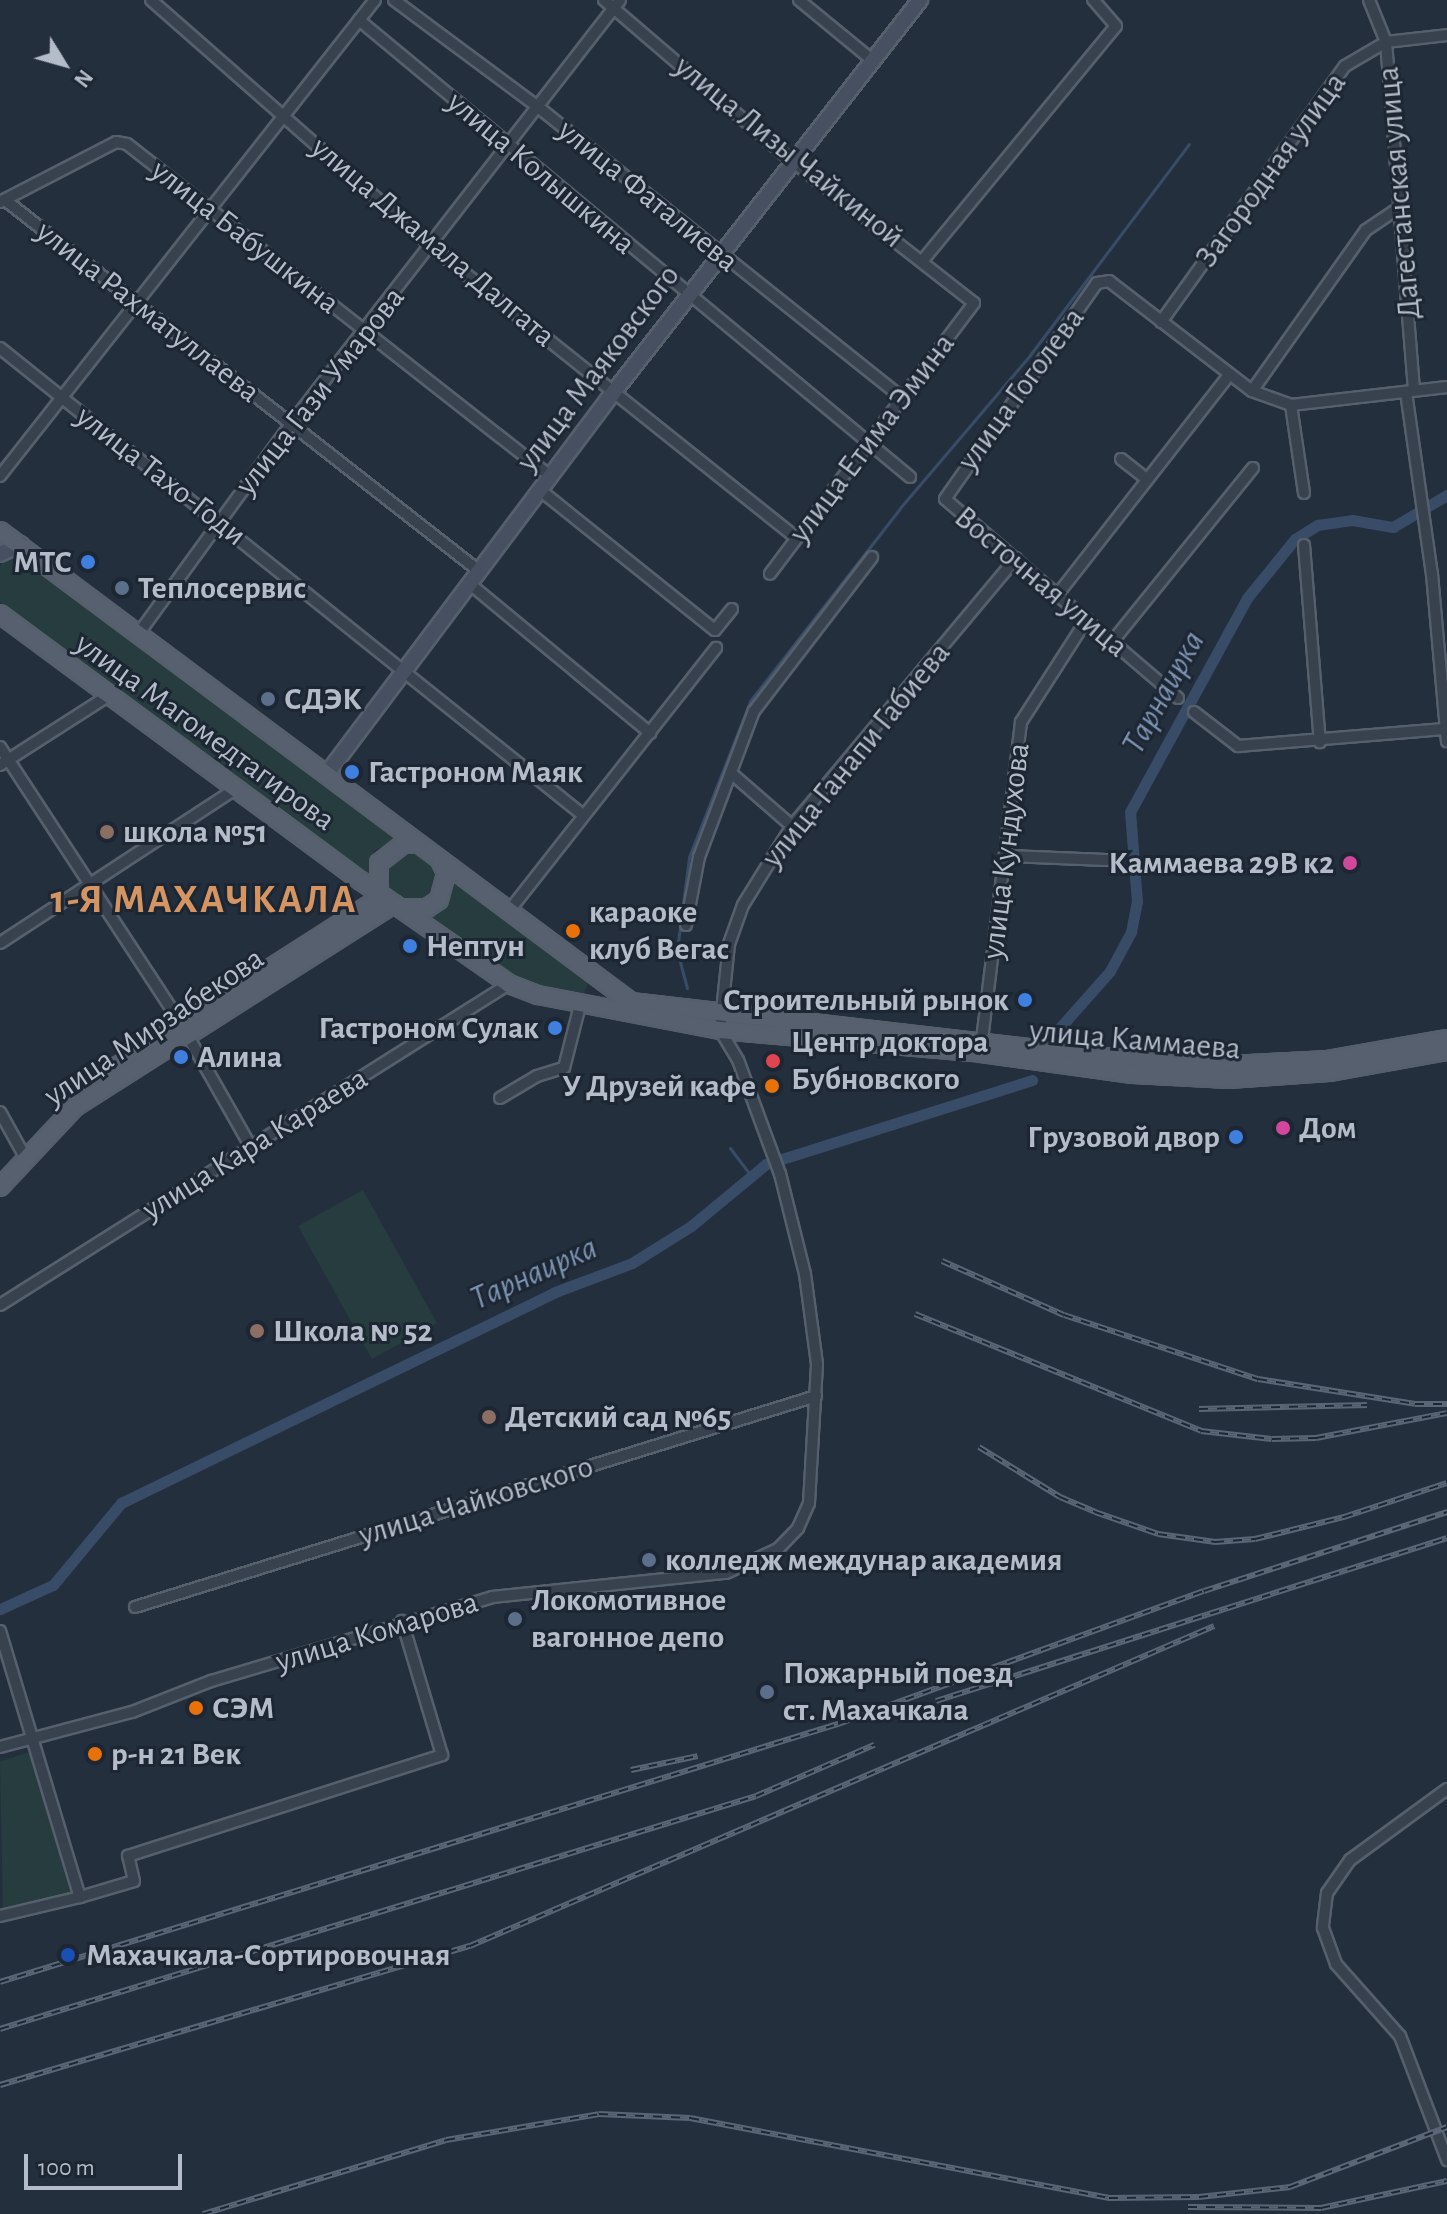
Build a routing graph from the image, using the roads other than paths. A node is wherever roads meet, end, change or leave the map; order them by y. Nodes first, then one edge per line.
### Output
1 (151, 0) edge
2 (375, 0) edge
3 (394, 0) edge
4 (604, 0) edge
5 (799, 0) edge
6 (920, 0) edge
7 (1093, 0) edge
8 (1369, 0) edge
9 (617, 4) edge
10 (359, 20) junction
11 (1447, 35) edge
12 (1386, 42) junction
13 (872, 60) junction
14 (538, 107) junction
15 (284, 115) junction
16 (507, 143) junction
17 (791, 160) junction
18 (3, 201) edge
19 (1403, 205) junction
20 (210, 207) junction
21 (432, 247) junction
22 (719, 255) junction
23 (923, 260) junction
24 (687, 296) junction
25 (135, 301) junction
26 (974, 303) joint
27 (1161, 322) junction
28 (364, 332) junction
29 (0, 348) edge
30 (1230, 374) junction
31 (1447, 387) edge
32 (1410, 390) junction
33 (1252, 391) junction
34 (613, 393) junction
35 (60, 396) junction
36 (900, 396) junction
37 (1291, 405) junction
38 (290, 425) junction
39 (867, 441) junction
40 (1121, 459) dead end
41 (1253, 468) dead end
42 (0, 476) edge
43 (550, 476) junction
44 (910, 477) dead end
45 (1147, 479) junction
46 (540, 490) junction
47 (1304, 493) dead end
48 (945, 494) joint
49 (220, 521) junction
50 (0, 531) edge
51 (796, 538) junction
52 (21, 544) junction
53 (1304, 545) dead end
54 (0, 554) edge
55 (872, 557) dead end
56 (1016, 558) junction
57 (479, 571) junction
58 (770, 574) dead end
59 (470, 584) junction
60 (1058, 594) junction
61 (732, 609) dead end
62 (0, 614) edge
63 (1087, 619) junction
64 (139, 633) junction
65 (1112, 642) junction
66 (716, 648) dead end
67 (403, 671) junction
68 (108, 696) junction
69 (1178, 698) dead end
70 (1194, 712) dead end
71 (1444, 729) junction
72 (650, 733) junction
73 (1447, 741) edge
74 (1320, 742) junction
75 (0, 747) edge
76 (4, 762) edge
77 (731, 773) junction
78 (326, 775) junction
79 (235, 789) junction
80 (583, 815) junction
81 (792, 826) junction
82 (418, 844) junction
83 (1008, 856) junction
84 (440, 860) junction
85 (1107, 860) dead end
86 (88, 885) junction
87 (389, 900) junction
88 (509, 911) junction
89 (686, 925) dead end
90 (0, 943) edge
91 (509, 984) junction
92 (580, 1005) junction
93 (630, 1007) junction
94 (720, 1023) junction
95 (184, 1029) junction
96 (1447, 1039) edge
97 (981, 1047) junction
98 (1447, 1051) edge
99 (500, 1098) dead end
100 (0, 1112) edge
101 (251, 1147) junction
102 (22, 1153) junction
103 (0, 1172) edge
104 (0, 1187) edge
105 (0, 1305) edge
106 (816, 1396) junction
107 (135, 1607) dead end
108 (402, 1621) junction
109 (0, 1631) edge
110 (33, 1736) junction
111 (0, 1747) edge
112 (1447, 1789) edge
113 (80, 1897) junction
114 (0, 1916) edge
115 (1447, 2160) edge

1 - 15 street, улица Джамала Далгата
2 - 10 street
3 - 14 street, улица Фаталиева
4 - 9 street, улица Лизы Чайкиной
5 - 13 street
6 - 13 street, улица Маяковского
7 - 23 street
8 - 12 street, Дагестанская улица
9 - 14 street, улица Гази Умарова
9 - 17 street, улица Лизы Чайкиной
10 - 15 street
10 - 16 street, улица Колышкина
11 - 12 street, Загородная улица
12 - 19 street, Дагестанская улица
12 - 27 street, Загородная улица
13 - 17 street, улица Маяковского
14 - 16 street, улица Гази Умарова
14 - 22 street, улица Фаталиева
15 - 20 street
15 - 21 street, улица Джамала Далгата
16 - 21 street, улица Гази Умарова
16 - 24 street, улица Колышкина
17 - 22 street, улица Маяковского
17 - 23 street, улица Лизы Чайкиной
18 - 20 street, улица Бабушкина
18 - 25 street, улица Рахматуллаева
19 - 32 street, Дагестанская улица
19 - 33 street
20 - 25 street
20 - 28 street, улица Бабушкина
21 - 28 street, улица Гази Умарова
21 - 34 street, улица Джамала Далгата
22 - 24 street, улица Маяковского
22 - 36 street, улица Фаталиева
23 - 26 street, улица Лизы Чайкиной
24 - 34 street, улица Маяковского
24 - 39 street, улица Колышкина
25 - 35 street
25 - 38 street, улица Рахматуллаева
26 - 36 street, улица Етима Эмина
27 - 30 street
27 - 48 street, улица Гоголева
28 - 38 street, улица Гази Умарова
28 - 43 street, улица Бабушкина
29 - 35 street, улица Тахо-Годи
30 - 33 street
30 - 45 street
31 - 32 street
32 - 37 street
32 - 71 street, Дагестанская улица
33 - 37 street
34 - 43 street, улица Маяковского
34 - 51 street, улица Джамала Далгата
35 - 42 street
35 - 49 street, улица Тахо-Годи
36 - 39 street, улица Етима Эмина
37 - 47 street
38 - 49 street, улица Гази Умарова
38 - 57 street, улица Рахматуллаева
39 - 44 street, улица Колышкина
39 - 51 street, улица Етима Эмина
40 - 45 street
41 - 65 street
43 - 46 street, улица Маяковского
45 - 60 street
46 - 57 street, улица Маяковского
46 - 61 street
48 - 56 street, Восточная улица
49 - 64 street, улица Гази Умарова
49 - 67 street, улица Тахо-Годи
50 - 52 main road, улица Магомедтагирова
51 - 58 street, улица Етима Эмина
52 - 54 street
52 - 64 main road, улица Магомедтагирова
53 - 74 street
55 - 77 street
56 - 60 street, Восточная улица
56 - 81 street, улица Ганапи Габиева
57 - 59 street, улица Маяковского
59 - 67 street, улица Маяковского
59 - 72 street
60 - 63 street, Восточная улица
62 - 68 main road, улица Магомедтагирова
63 - 65 street, Восточная улица
63 - 83 street, улица Кундухова
64 - 78 main road, улица Магомедтагирова
65 - 69 street, Восточная улица
66 - 72 street
67 - 78 street, улица Маяковского
67 - 80 street, улица Тахо-Годи
68 - 76 street
68 - 79 main road, улица Магомедтагирова
70 - 74 street
71 - 73 street, Дагестанская улица
71 - 74 street
72 - 80 street
75 - 76 street
76 - 86 street
77 - 81 street
77 - 89 street
78 - 82 main road, улица Магомедтагирова
79 - 86 street
79 - 87 main road, улица Магомедтагирова
80 - 88 street
81 - 94 street, улица Ганапи Габиева
82 - 84 main road
82 - 87 main road
83 - 85 street
83 - 97 street, улица Кундухова
84 - 87 main road
84 - 88 main road
86 - 90 street
86 - 95 street
87 - 91 main road, улица Магомедтагирова
87 - 95 main road, улица Мирзабекова
88 - 93 main road
91 - 92 main road, улица Магомедтагирова
91 - 101 street, улица Кара Караева
92 - 93 main road, улица Магомедтагирова
92 - 99 street
93 - 94 main road, улица Каммаева
94 - 97 main road, улица Каммаева
94 - 106 street
95 - 101 street
95 - 102 main road, улица Мирзабекова
96 - 97 main road, улица Каммаева
97 - 98 main road, улица Каммаева
100 - 102 street
101 - 105 street, улица Кара Караева
102 - 103 main road, улица Мирзабекова
102 - 104 main road, улица Мирзабекова
106 - 107 street, улица Чайковского
106 - 108 street, улица Комарова
108 - 110 street, улица Комарова
108 - 113 street
109 - 110 street
110 - 111 street, улица Комарова
110 - 113 street
112 - 115 street
113 - 114 street

